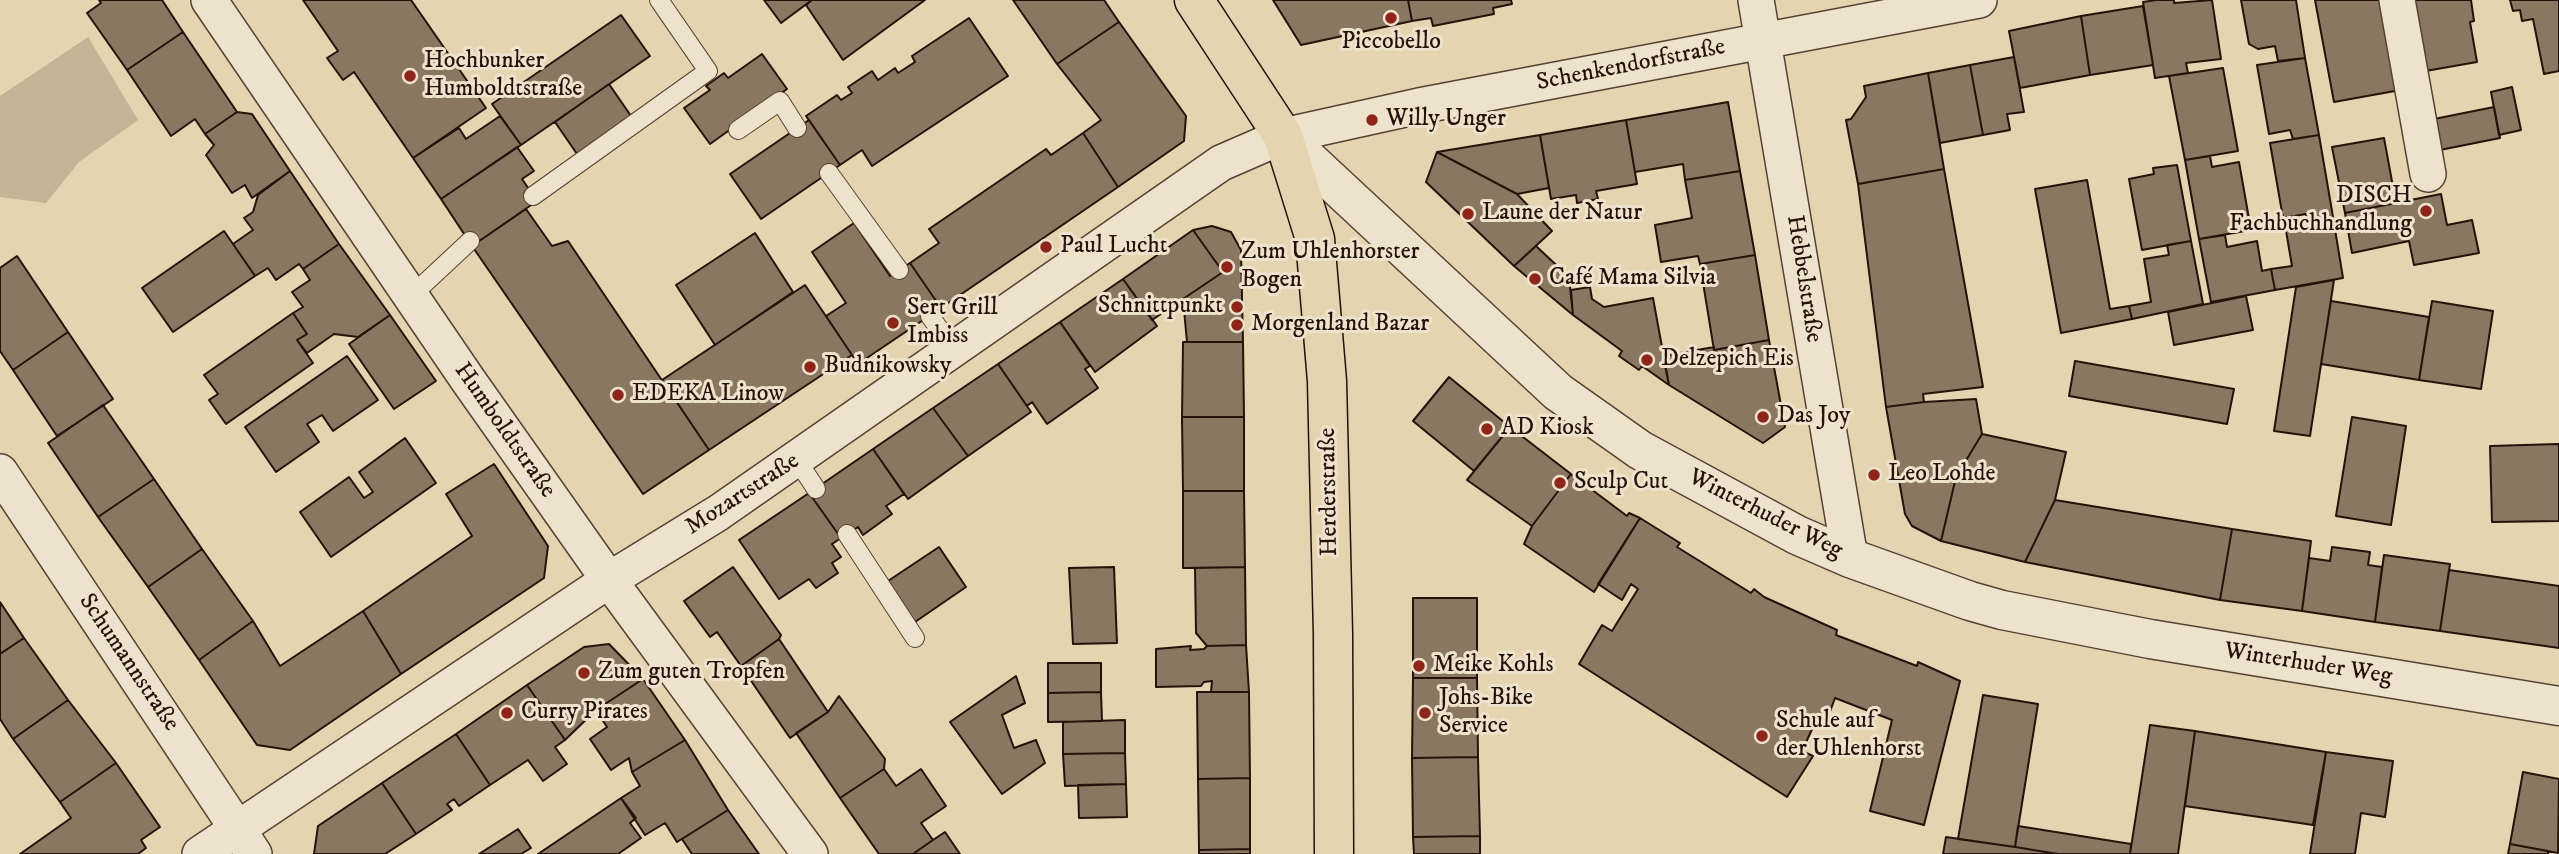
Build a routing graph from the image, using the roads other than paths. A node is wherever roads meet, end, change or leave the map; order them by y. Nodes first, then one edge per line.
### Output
1 (209, 0) edge
2 (659, 0) edge
3 (1194, 0) edge
4 (1756, 0) edge
5 (1979, 0) edge
6 (2397, 0) edge
7 (1763, 41) junction
8 (797, 128) dead end
9 (738, 130) dead end
10 (1283, 136) junction
11 (829, 173) dead end
12 (2428, 174) dead end
13 (533, 196) dead end
14 (470, 241) dead end
15 (899, 270) dead end
16 (411, 296) junction
17 (930, 316) dead end
18 (954, 350) junction
19 (797, 460) junction
20 (0, 472) edge
21 (816, 489) dead end
22 (847, 534) dead end
23 (1850, 558) junction
24 (608, 580) junction
25 (915, 638) dead end
26 (2559, 706) edge
27 (246, 841) edge
28 (200, 854) edge
29 (810, 854) edge
30 (1334, 854) edge

1 - 16 street, Humboldtstraße
2 - 13 lane
3 - 10 main road, Winterhuder Weg
4 - 7 street, Hebbelstraße
5 - 7 street, Schenkendorfstraße
6 - 12 street
7 - 10 street, Schenkendorfstraße
7 - 23 street, Hebbelstraße
8 - 9 lane
10 - 18 street, Mozartstraße
10 - 23 street, Winterhuder Weg
10 - 30 main road, Herderstraße
11 - 15 lane
14 - 16 lane
16 - 24 street, Humboldtstraße
17 - 18 lane
18 - 19 street, Mozartstraße
19 - 21 lane
19 - 24 street, Mozartstraße
20 - 27 street, Schumannstraße
22 - 25 lane
23 - 26 street, Winterhuder Weg
24 - 27 street, Mozartstraße
24 - 29 street, Humboldtstraße
27 - 28 street, Mozartstraße

